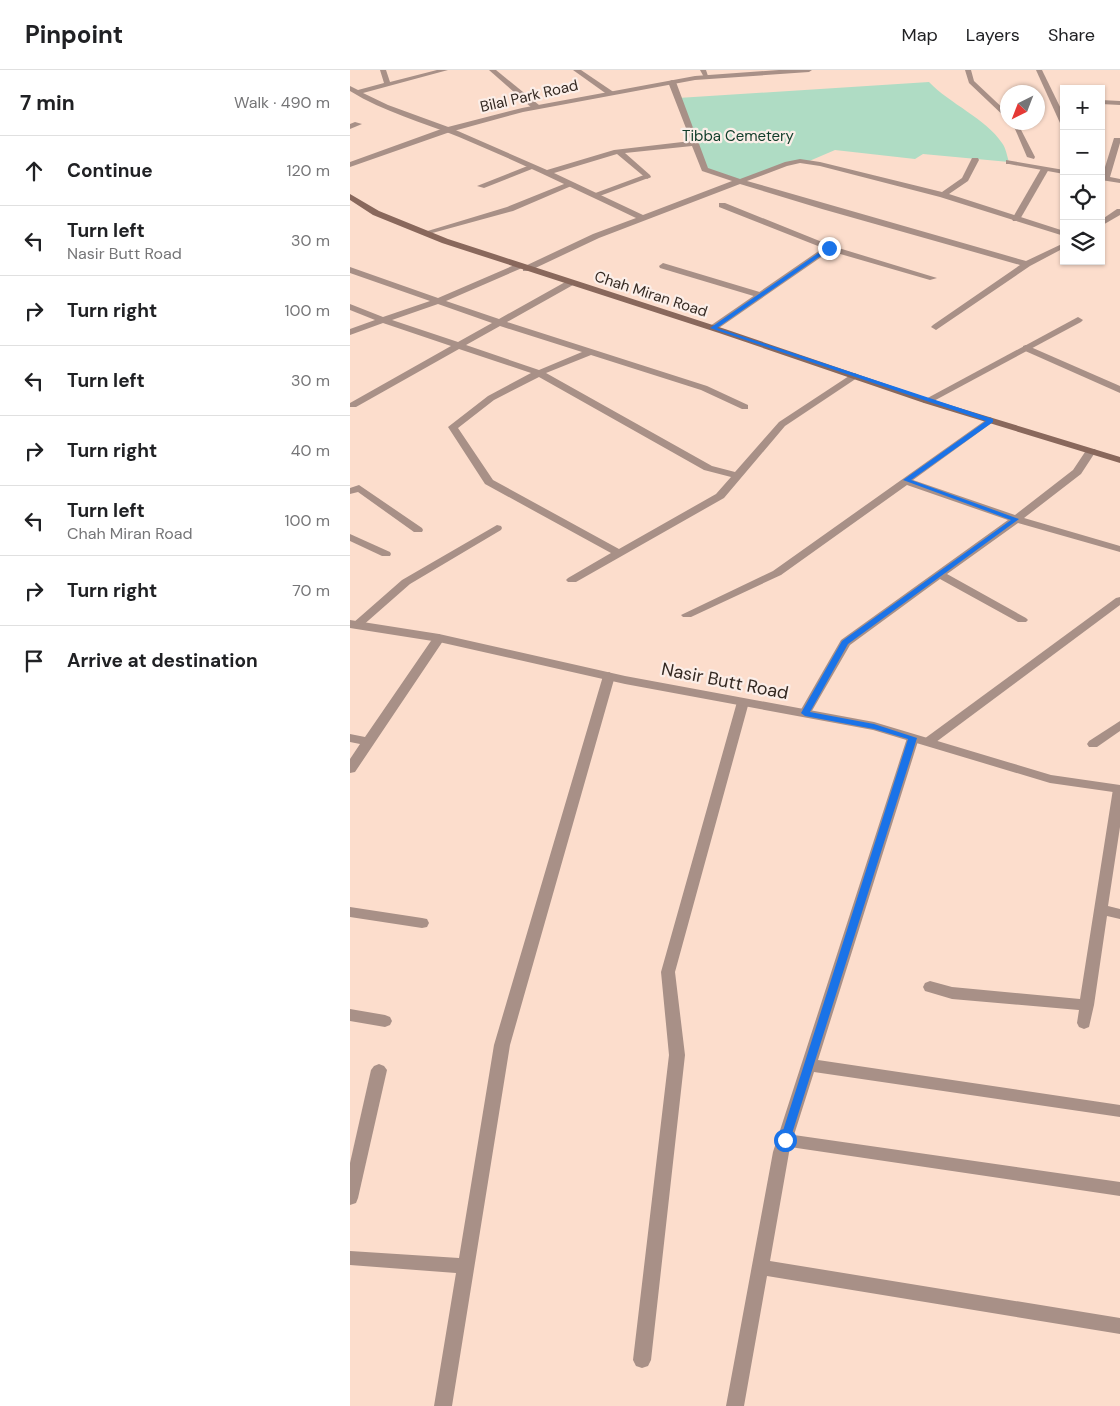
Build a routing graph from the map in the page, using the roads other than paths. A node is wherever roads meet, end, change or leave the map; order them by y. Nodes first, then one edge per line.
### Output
1 (383, 70) edge
2 (445, 70) edge
3 (492, 70) edge
4 (576, 70) edge
5 (809, 70) edge
6 (968, 70) edge
7 (1039, 70) edge
8 (705, 74) edge
9 (672, 82) junction
10 (388, 85) junction
11 (350, 88) edge
12 (358, 92) junction
13 (611, 93) junction
14 (1105, 102) edge
15 (1120, 103) edge
16 (536, 107) junction
17 (1000, 110) edge
18 (1060, 115) edge
19 (447, 130) junction
20 (1019, 130) edge
21 (1120, 140) edge
22 (696, 143) junction
23 (619, 152) junction
24 (1031, 157) dead end
25 (975, 160) dead end
26 (1009, 162) dead end
27 (350, 165) edge
28 (532, 167) junction
29 (1045, 169) junction
30 (1060, 171) edge
31 (547, 174) junction
32 (1105, 175) edge
33 (1105, 179) edge
34 (739, 181) junction
35 (1120, 181) edge
36 (572, 184) junction
37 (481, 186) dead end
38 (594, 194) junction
39 (942, 195) junction
40 (350, 196) edge
41 (722, 205) dead end
42 (1119, 215) edge
43 (642, 218) junction
44 (1016, 219) junction
45 (1105, 222) edge
46 (426, 233) junction
47 (1060, 233) edge
48 (1060, 247) edge
49 (829, 248) junction
50 (1027, 264) junction
51 (663, 266) dead end
52 (523, 268) junction
53 (350, 270) edge
54 (933, 278) dead end
55 (570, 283) junction
56 (760, 295) junction
57 (439, 301) junction
58 (350, 307) edge
59 (382, 320) junction
60 (1078, 320) dead end
61 (500, 323) junction
62 (936, 327) dead end
63 (712, 328) junction
64 (350, 332) edge
65 (460, 346) junction
66 (1026, 348) junction
67 (590, 352) junction
68 (539, 373) junction
69 (856, 376) junction
70 (1120, 390) edge
71 (927, 401) junction
72 (353, 405) dead end
73 (745, 407) dead end
74 (990, 420) junction
75 (1091, 451) junction
76 (1120, 460) edge
77 (738, 476) junction
78 (906, 480) junction
79 (353, 487) edge
80 (1016, 519) junction
81 (497, 528) dead end
82 (418, 530) dead end
83 (350, 537) edge
84 (1120, 549) edge
85 (619, 553) junction
86 (386, 554) dead end
87 (940, 575) junction
88 (572, 580) dead end
89 (1120, 600) edge
90 (687, 615) dead end
91 (1022, 620) dead end
92 (354, 624) edge
93 (439, 638) junction
94 (610, 676) junction
95 (743, 702) junction
96 (805, 713) junction
97 (1120, 726) edge
98 (350, 738) edge
99 (913, 738) junction
100 (368, 742) junction
101 (928, 742) junction
102 (1093, 744) dead end
103 (350, 769) edge
104 (1119, 789) edge
105 (1100, 910) junction
106 (350, 912) edge
107 (1120, 914) edge
108 (422, 923) dead end
109 (930, 987) dead end
110 (1087, 1005) junction
111 (350, 1015) edge
112 (385, 1020) dead end
113 (1084, 1023) dead end
114 (808, 1066) junction
115 (379, 1070) dead end
116 (1120, 1111) edge
117 (785, 1140) junction
118 (1120, 1189) edge
119 (350, 1198) edge
120 (350, 1258) edge
121 (466, 1266) junction
122 (760, 1267) junction
123 (1120, 1326) edge
124 (642, 1360) dead end
125 (443, 1406) edge
126 (735, 1406) edge

1 - 10 street
2 - 10 street
3 - 16 street
4 - 13 street
5 - 8 street, Bilal Park Road
6 - 17 street
7 - 18 street
8 - 9 street, Bilal Park Road
9 - 13 street, Bilal Park Road
9 - 22 street
10 - 12 street
11 - 12 street
12 - 19 street
13 - 16 street, Bilal Park Road
14 - 15 street
16 - 19 street, Bilal Park Road
19 - 27 street, Bilal Park Road
19 - 28 street
20 - 24 street
21 - 32 street
22 - 23 street
22 - 34 street
23 - 31 street
23 - 38 street
25 - 39 street
26 - 29 street
28 - 31 street
28 - 37 street
29 - 30 street
29 - 44 street
31 - 36 street
33 - 35 street
34 - 39 street
34 - 43 street
34 - 50 street
36 - 38 street
36 - 46 street
38 - 43 street
39 - 44 street
40 - 46 main road, Chah Miran Road
41 - 49 street
42 - 45 street
43 - 52 street
44 - 47 street
46 - 52 main road, Chah Miran Road
48 - 50 street
49 - 54 street
49 - 56 street
50 - 62 street
51 - 56 street
52 - 55 main road, Chah Miran Road
52 - 57 street
53 - 57 street
55 - 61 street
55 - 63 main road, Chah Miran Road
56 - 63 street
57 - 59 street
57 - 61 street
58 - 59 street
59 - 64 street
59 - 65 street
60 - 66 street
61 - 65 street
61 - 67 street
63 - 69 main road, Chah Miran Road
65 - 68 street
65 - 72 street
66 - 70 street
66 - 71 street
67 - 68 street
67 - 73 street
68 - 77 street
68 - 85 street
69 - 71 main road, Chah Miran Road
69 - 77 street
71 - 74 main road, Chah Miran Road
74 - 75 main road, Chah Miran Road
74 - 78 street
75 - 76 main road, Chah Miran Road
75 - 80 street
77 - 85 street
78 - 80 street
78 - 90 street
79 - 82 street
80 - 84 street
80 - 87 street
81 - 92 street
83 - 86 street
85 - 88 street
87 - 91 street
87 - 96 street
89 - 101 street
92 - 93 street, Nasir Butt Road
93 - 94 street, Nasir Butt Road
93 - 100 street
94 - 95 street, Nasir Butt Road
94 - 121 street
95 - 96 street, Nasir Butt Road
95 - 124 street
96 - 99 street, Nasir Butt Road
97 - 102 street
98 - 100 street
99 - 101 street, Nasir Butt Road
99 - 114 street
100 - 103 street
101 - 104 street, Nasir Butt Road
104 - 105 street
105 - 107 street
105 - 110 street
106 - 108 street
109 - 110 street
110 - 113 street
111 - 112 street
114 - 116 street
114 - 117 street
115 - 119 street
117 - 118 street
117 - 122 street
120 - 121 street
121 - 125 street
122 - 123 street
122 - 126 street

